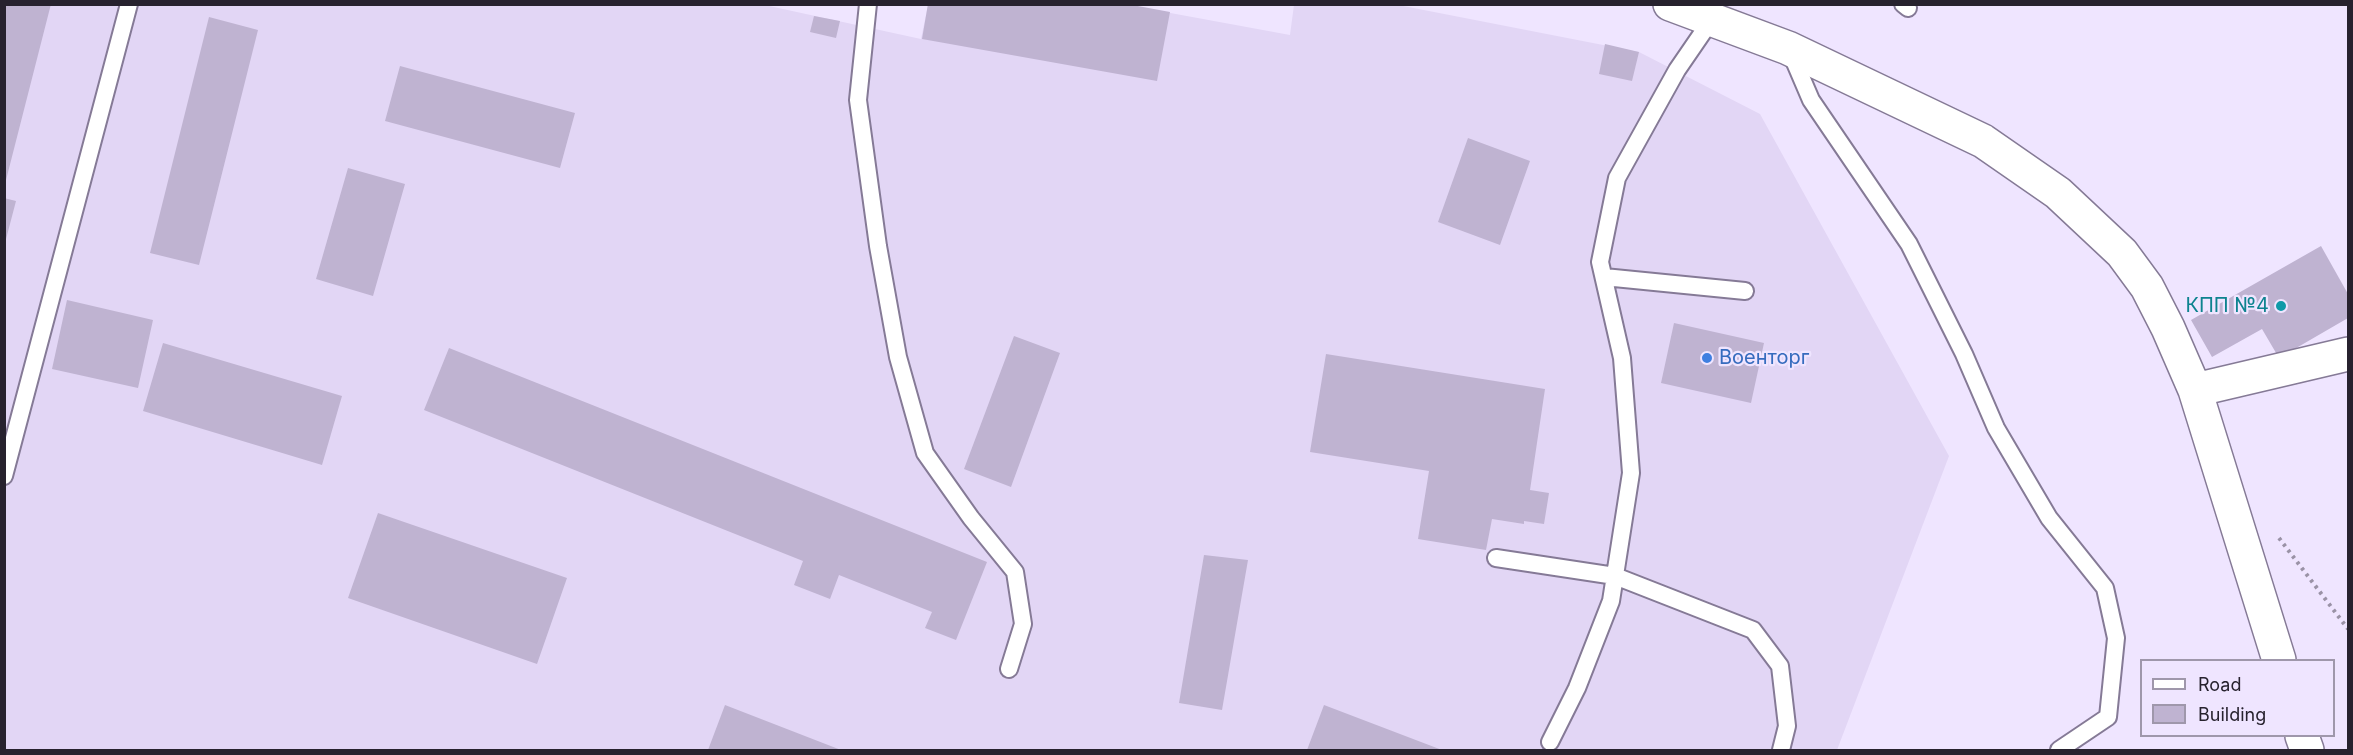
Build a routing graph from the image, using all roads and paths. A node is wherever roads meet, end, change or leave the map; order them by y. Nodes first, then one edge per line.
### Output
1 (129, 4) edge
2 (868, 4) edge
3 (1670, 4) edge
4 (1713, 19) junction
5 (1788, 48) junction
6 (1604, 277) junction
7 (1745, 291) dead end
8 (2349, 354) edge
9 (2195, 390) junction
10 (4, 476) edge
11 (2278, 537) dead end
12 (1496, 558) dead end
13 (1615, 576) junction
14 (2349, 629) edge
15 (2279, 659) edge
16 (1009, 669) dead end
17 (1550, 742) dead end
18 (1781, 750) edge
19 (2059, 750) edge

1 - 10 lane
2 - 16 lane
3 - 4 street
4 - 5 street
4 - 6 lane
5 - 9 street
5 - 19 lane
6 - 7 lane
6 - 13 lane
8 - 9 street
9 - 15 street
11 - 14 path
12 - 13 lane
13 - 17 lane
13 - 18 lane

